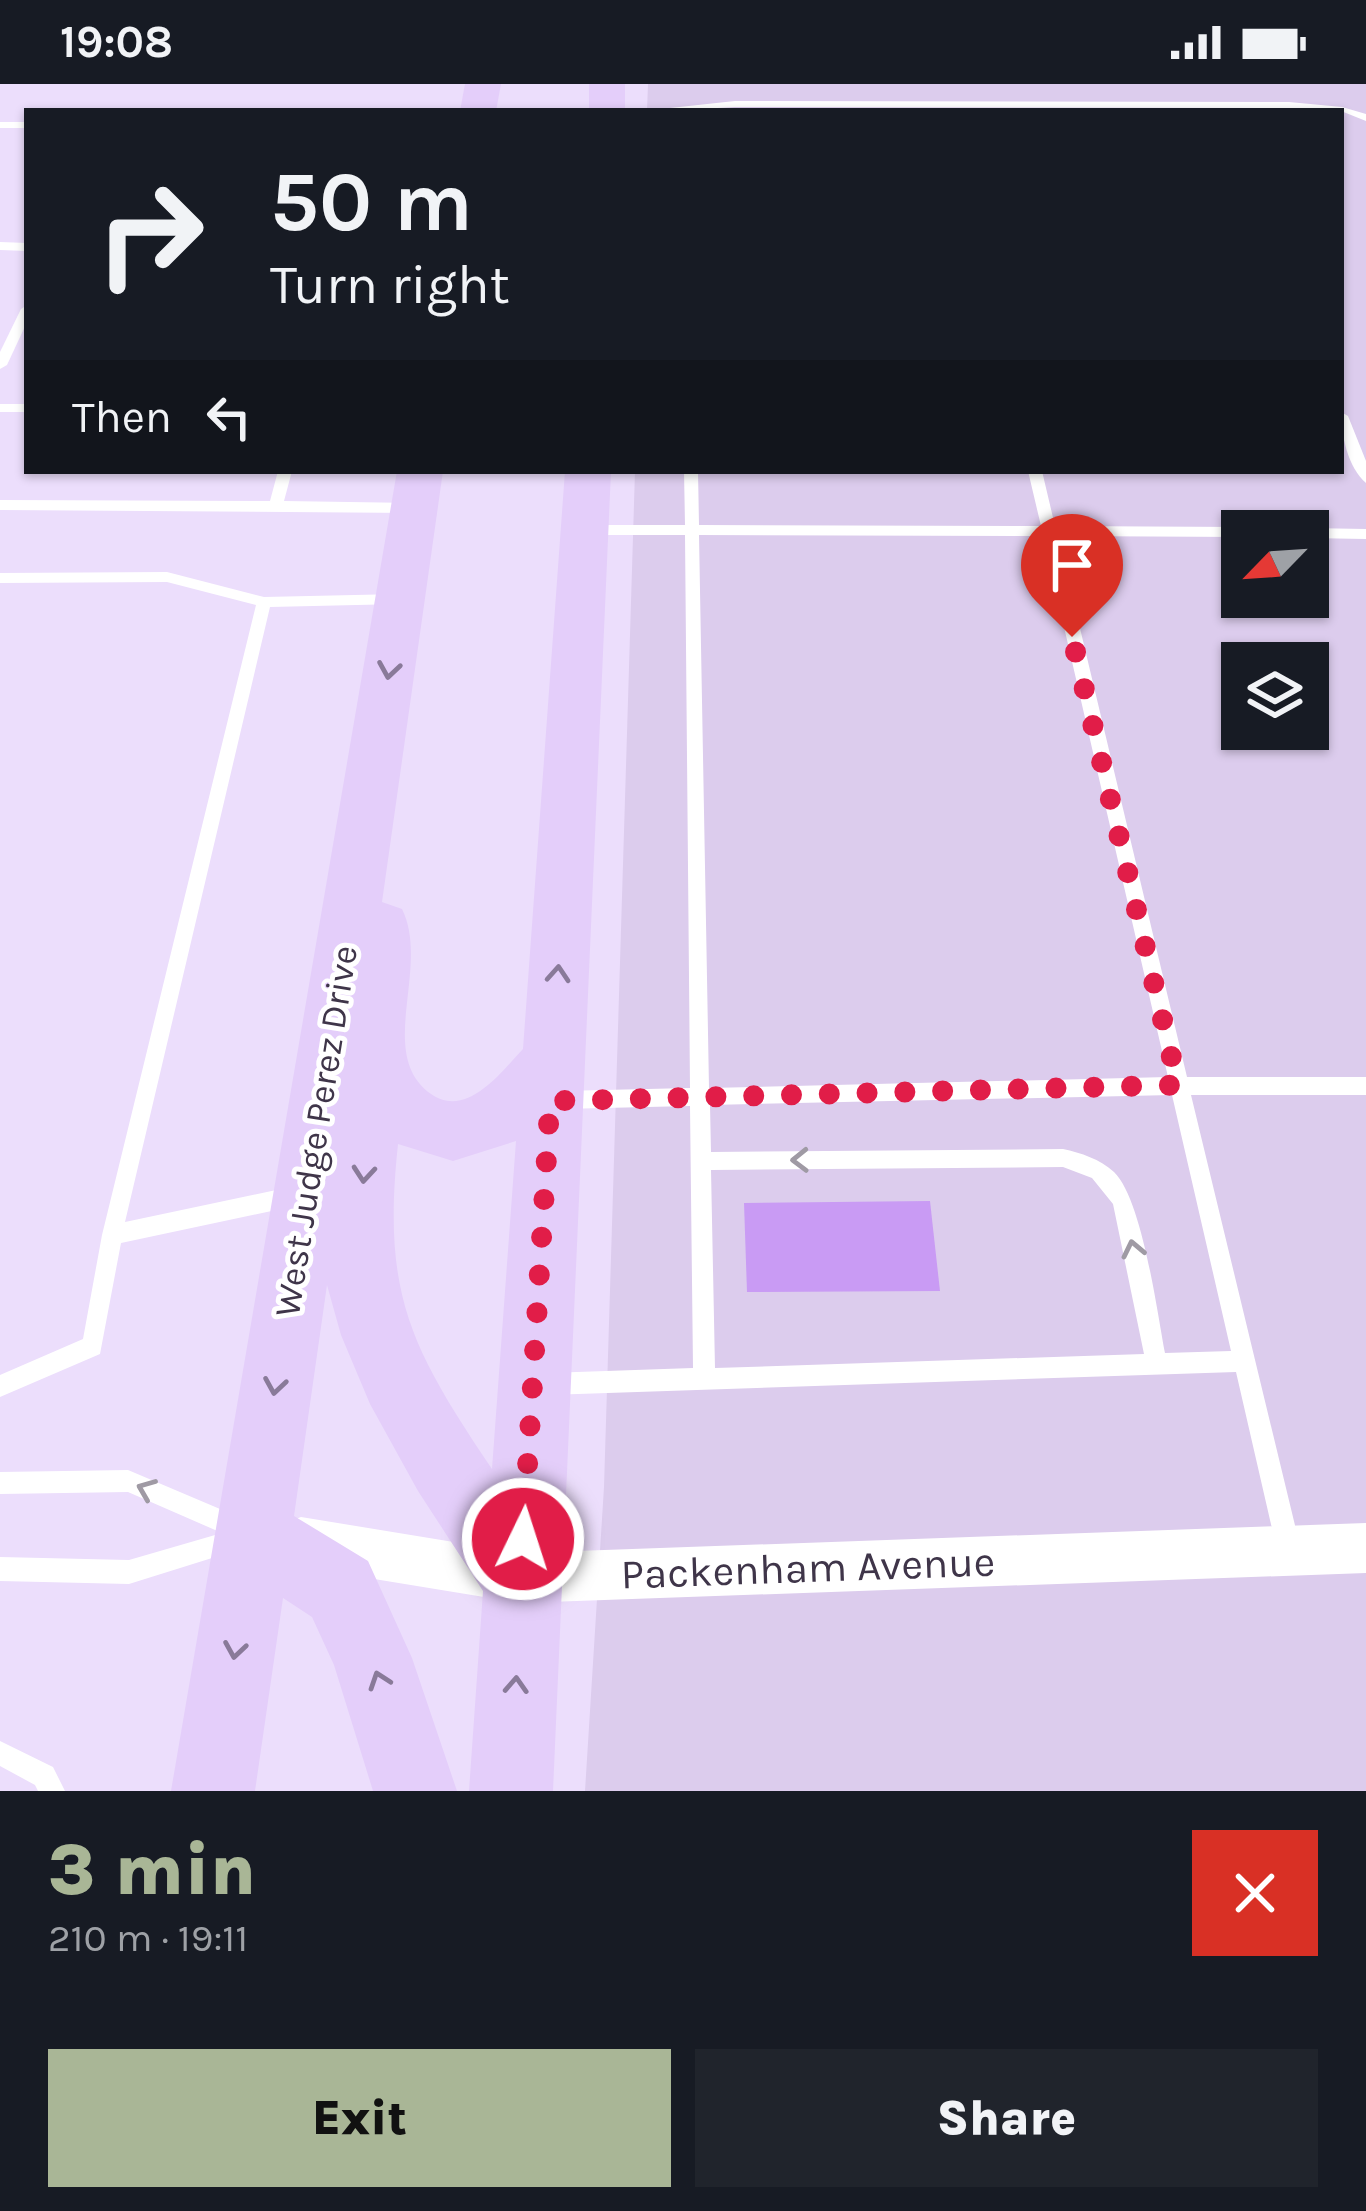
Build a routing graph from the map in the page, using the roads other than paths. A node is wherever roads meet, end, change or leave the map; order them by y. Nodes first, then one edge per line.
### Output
1 (706, 108) edge
2 (1321, 108) edge
3 (24, 315) edge
4 (0, 365) edge
5 (1344, 423) edge
6 (284, 474) edge
7 (589, 474) edge
8 (691, 474) edge
9 (1036, 474) edge
10 (1366, 478) edge
11 (417, 489) edge
12 (0, 506) edge
13 (275, 506) junction
14 (585, 530) junction
15 (691, 530) junction
16 (1046, 530) junction
17 (1221, 532) edge
18 (1329, 533) edge
19 (1366, 534) edge
20 (0, 578) edge
21 (400, 599) junction
22 (264, 602) junction
23 (360, 858) junction
24 (374, 1058) junction
25 (551, 1081) junction
26 (1178, 1085) junction
27 (1366, 1086) edge
28 (698, 1097) junction
29 (699, 1162) junction
30 (305, 1193) junction
31 (112, 1235) junction
32 (1245, 1361) junction
33 (1157, 1364) junction
34 (704, 1379) junction
35 (532, 1384) junction
36 (0, 1386) edge
37 (0, 1483) edge
38 (253, 1534) junction
39 (1366, 1548) edge
40 (1290, 1551) junction
41 (0, 1569) edge
42 (520, 1578) junction
43 (0, 1753) edge
44 (52, 1791) edge
45 (213, 1791) edge
46 (415, 1791) edge
47 (511, 1791) edge

1 - 2 lane
3 - 4 lane
5 - 10 lane
6 - 13 lane
7 - 14 main road
8 - 15 lane
9 - 16 lane
11 - 13 lane
11 - 21 main road, West Judge Perez Drive
12 - 13 lane
14 - 15 lane
25 -> 14 main road
15 - 16 lane
15 - 28 lane
16 - 17 lane
16 - 26 lane
18 - 19 lane
20 - 22 lane
21 - 22 lane
21 -> 23 main road, West Judge Perez Drive
22 - 31 lane
23 - 24 main road
23 - 30 main road, West Judge Perez Drive
24 - 25 main road
24 -> 42 main road
25 - 28 lane
25 - 35 main road
26 - 27 lane
26 - 28 lane
26 - 32 lane
28 - 29 lane
33 -> 29 lane
29 - 34 lane
30 - 31 lane
30 -> 38 main road, West Judge Perez Drive
31 - 36 lane
32 - 33 lane
32 - 40 lane
33 - 34 lane
34 - 35 lane
35 - 42 main road
38 -> 37 lane
38 - 41 lane
38 - 42 street, Packenham Avenue
38 -> 45 main road, West Judge Perez Drive
46 -> 38 main road
39 - 40 street, Packenham Avenue
40 - 42 street, Packenham Avenue
47 -> 42 main road
43 - 44 lane

